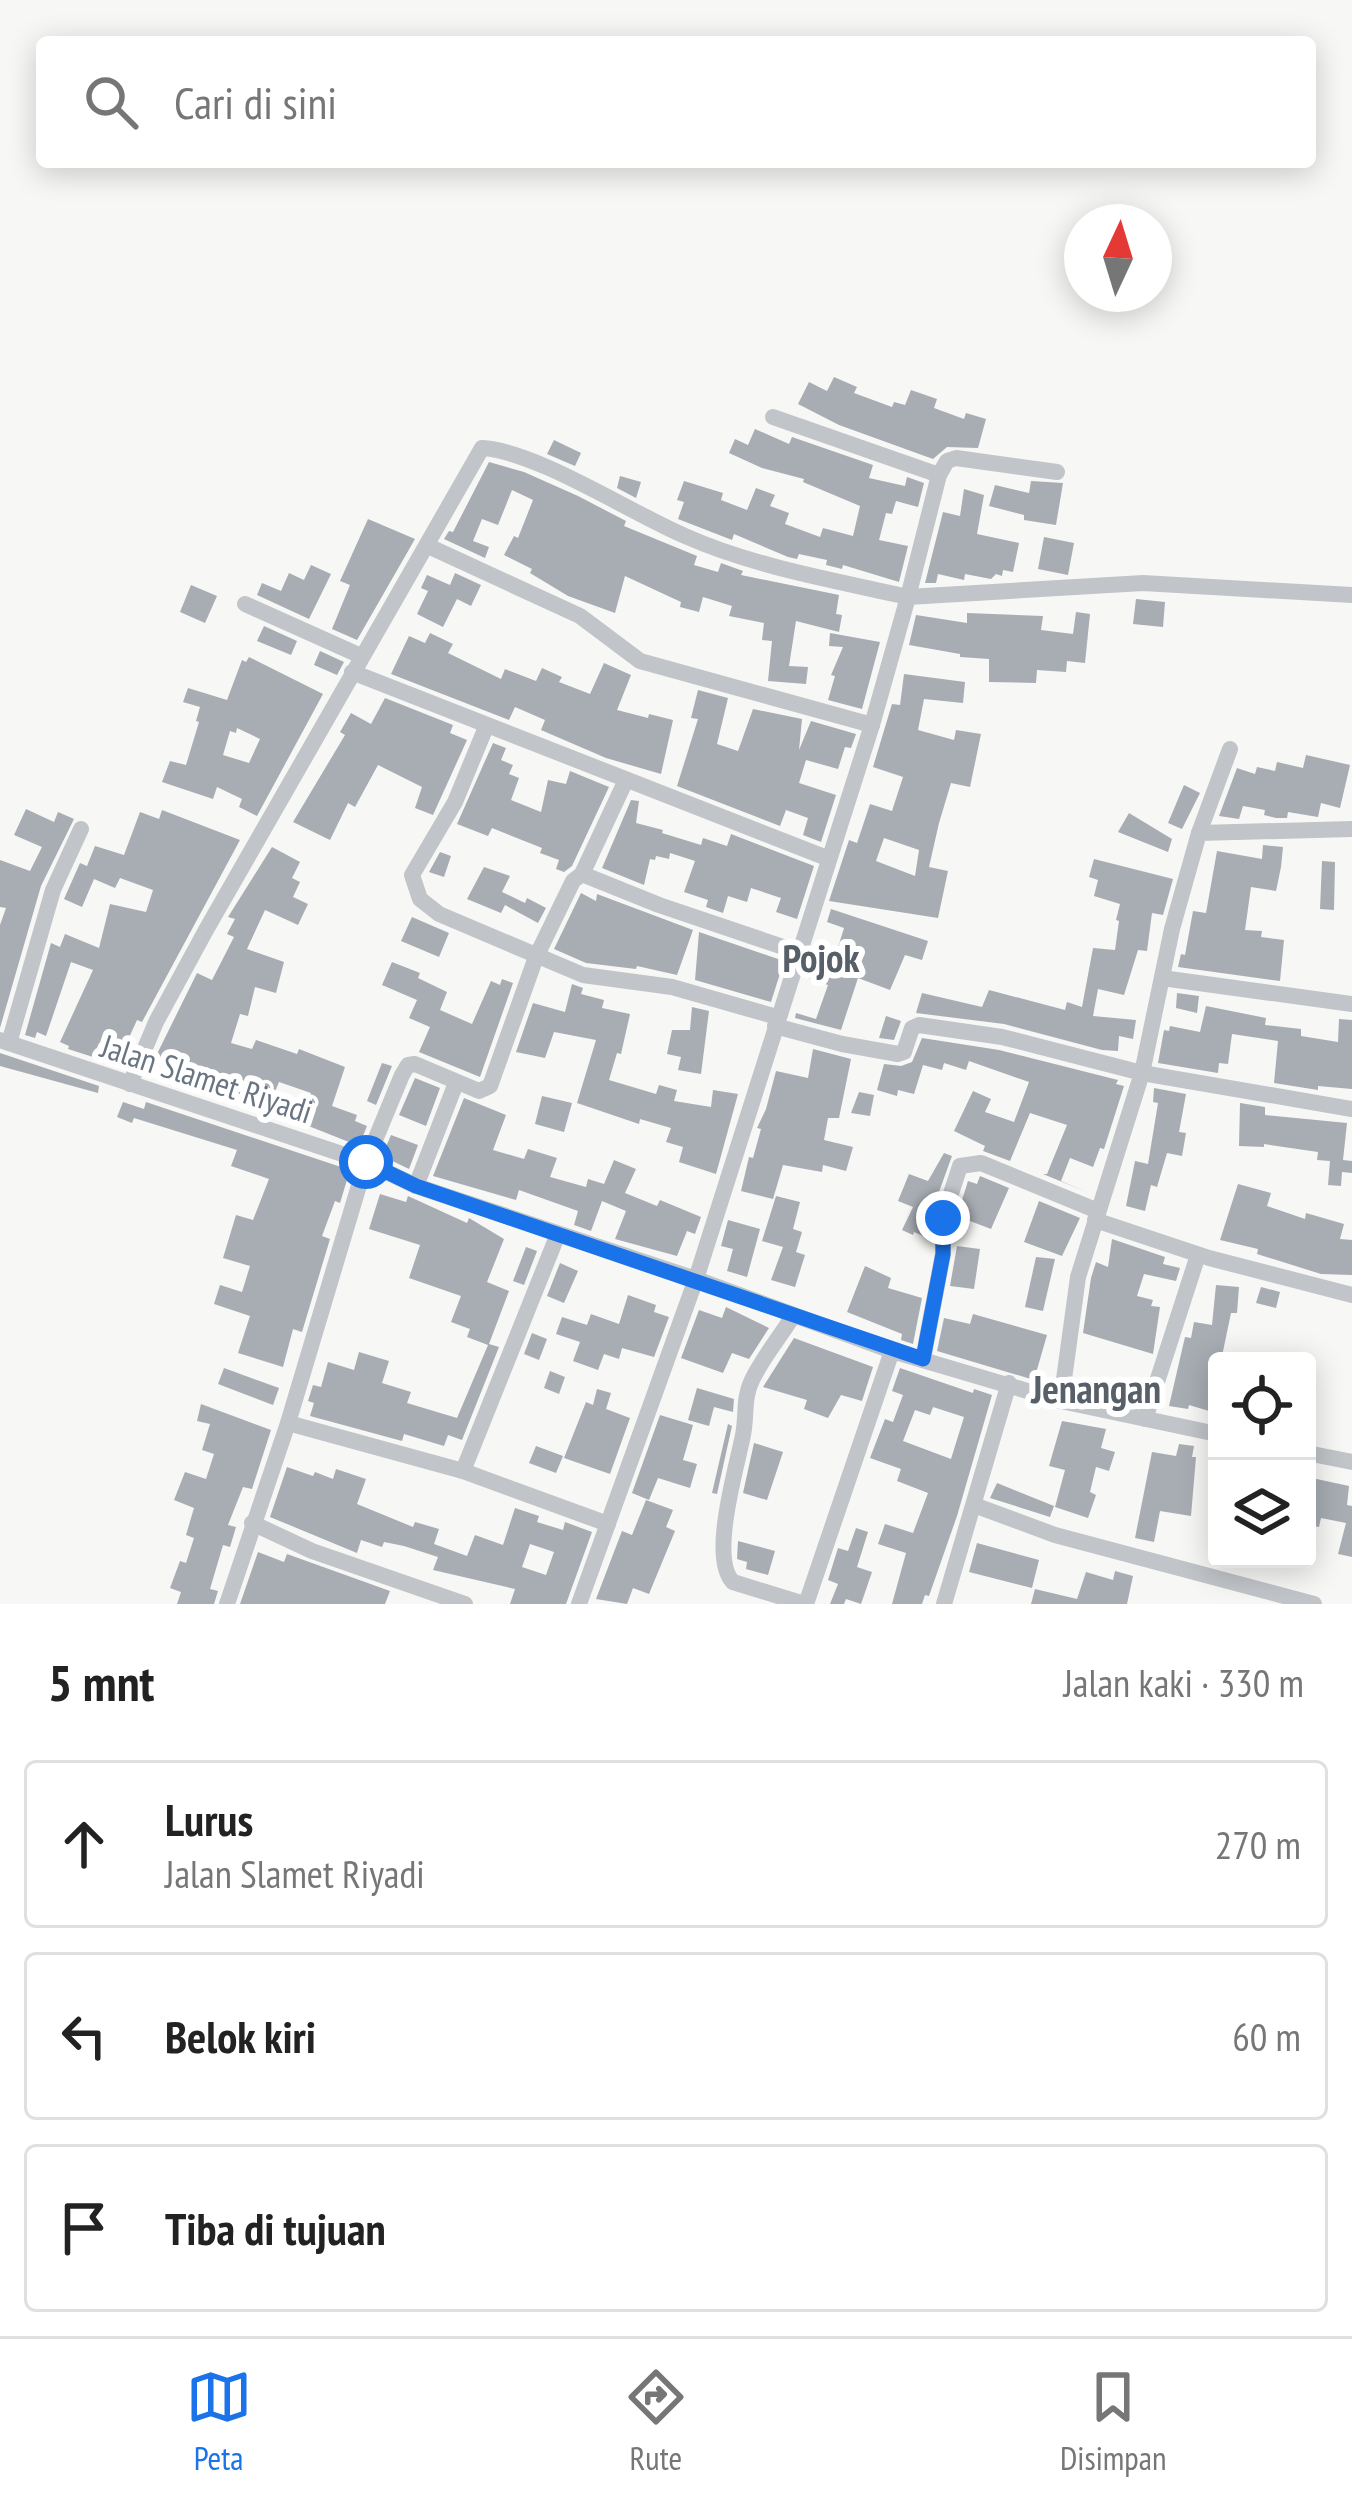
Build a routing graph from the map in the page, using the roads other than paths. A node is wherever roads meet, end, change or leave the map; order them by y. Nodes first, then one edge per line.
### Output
1 (772, 417) dead end
2 (1057, 472) dead end
3 (939, 475) junction
4 (428, 546) junction
5 (1352, 596) edge
6 (908, 597) junction
7 (245, 604) dead end
8 (356, 664) junction
9 (872, 725) junction
10 (486, 727) junction
11 (1229, 749) dead end
12 (626, 780) junction
13 (81, 829) dead end
14 (1352, 829) edge
15 (1198, 833) junction
16 (827, 858) junction
17 (582, 874) junction
18 (798, 952) junction
19 (536, 958) junction
20 (1162, 978) junction
21 (1352, 1004) edge
22 (776, 1021) junction
23 (4, 1041) edge
24 (1142, 1073) junction
25 (456, 1083) junction
26 (130, 1084) junction
27 (1352, 1109) edge
28 (366, 1162) junction
29 (416, 1186) junction
30 (1096, 1216) junction
31 (558, 1234) junction
32 (1198, 1255) junction
33 (696, 1279) junction
34 (1352, 1295) edge
35 (793, 1316) junction
36 (892, 1351) junction
37 (923, 1359) junction
38 (1009, 1383) junction
39 (1061, 1401) junction
40 (1145, 1419) junction
41 (288, 1424) junction
42 (1208, 1432) edge
43 (1316, 1455) edge
44 (1352, 1462) edge
45 (463, 1472) junction
46 (974, 1505) junction
47 (252, 1523) junction
48 (608, 1525) junction
49 (227, 1604) edge
50 (465, 1604) edge
51 (579, 1604) edge
52 (805, 1604) edge
53 (944, 1604) edge
54 (1314, 1604) edge

1 - 3 street
2 - 3 street
3 - 6 street
4 - 6 street
4 - 8 street
4 - 9 street
5 - 6 street
6 - 9 street
7 - 8 street
8 - 10 street
8 - 26 street
9 - 16 street
10 - 12 street
10 - 19 street
11 - 15 street
12 - 16 street
12 - 17 street
13 - 23 street
14 - 15 street
15 - 20 street
16 - 18 street
17 - 18 street
17 - 19 street
18 - 22 street
19 - 22 street
19 - 25 street
20 - 21 street
20 - 24 street
22 - 24 street
22 - 33 street
23 - 26 street, Jalan Slamet Riyadi
24 - 27 street
24 - 30 street
25 - 28 street
25 - 29 street
26 - 28 street, Jalan Slamet Riyadi
28 - 29 street, Jalan Slamet Riyadi
28 - 41 street
29 - 31 street, Jalan Slamet Riyadi
30 - 32 street
30 - 37 street
30 - 39 street
31 - 33 street, Jalan Slamet Riyadi
31 - 45 street
32 - 34 street
32 - 40 street
33 - 35 street, Jalan Slamet Riyadi
33 - 48 street
35 - 36 street, Jalan Slamet Riyadi
35 - 52 street
36 - 37 street, Jalan Slamet Riyadi
36 - 52 street
37 - 38 street, Jalan Slamet Riyadi
38 - 39 street, Jalan Slamet Riyadi
38 - 46 street
39 - 40 street, Jalan Slamet Riyadi
40 - 42 street, Jalan Slamet Riyadi
41 - 45 street
41 - 47 street
43 - 44 street
45 - 48 street
46 - 53 street
46 - 54 street
47 - 49 street
47 - 50 street
48 - 51 street

